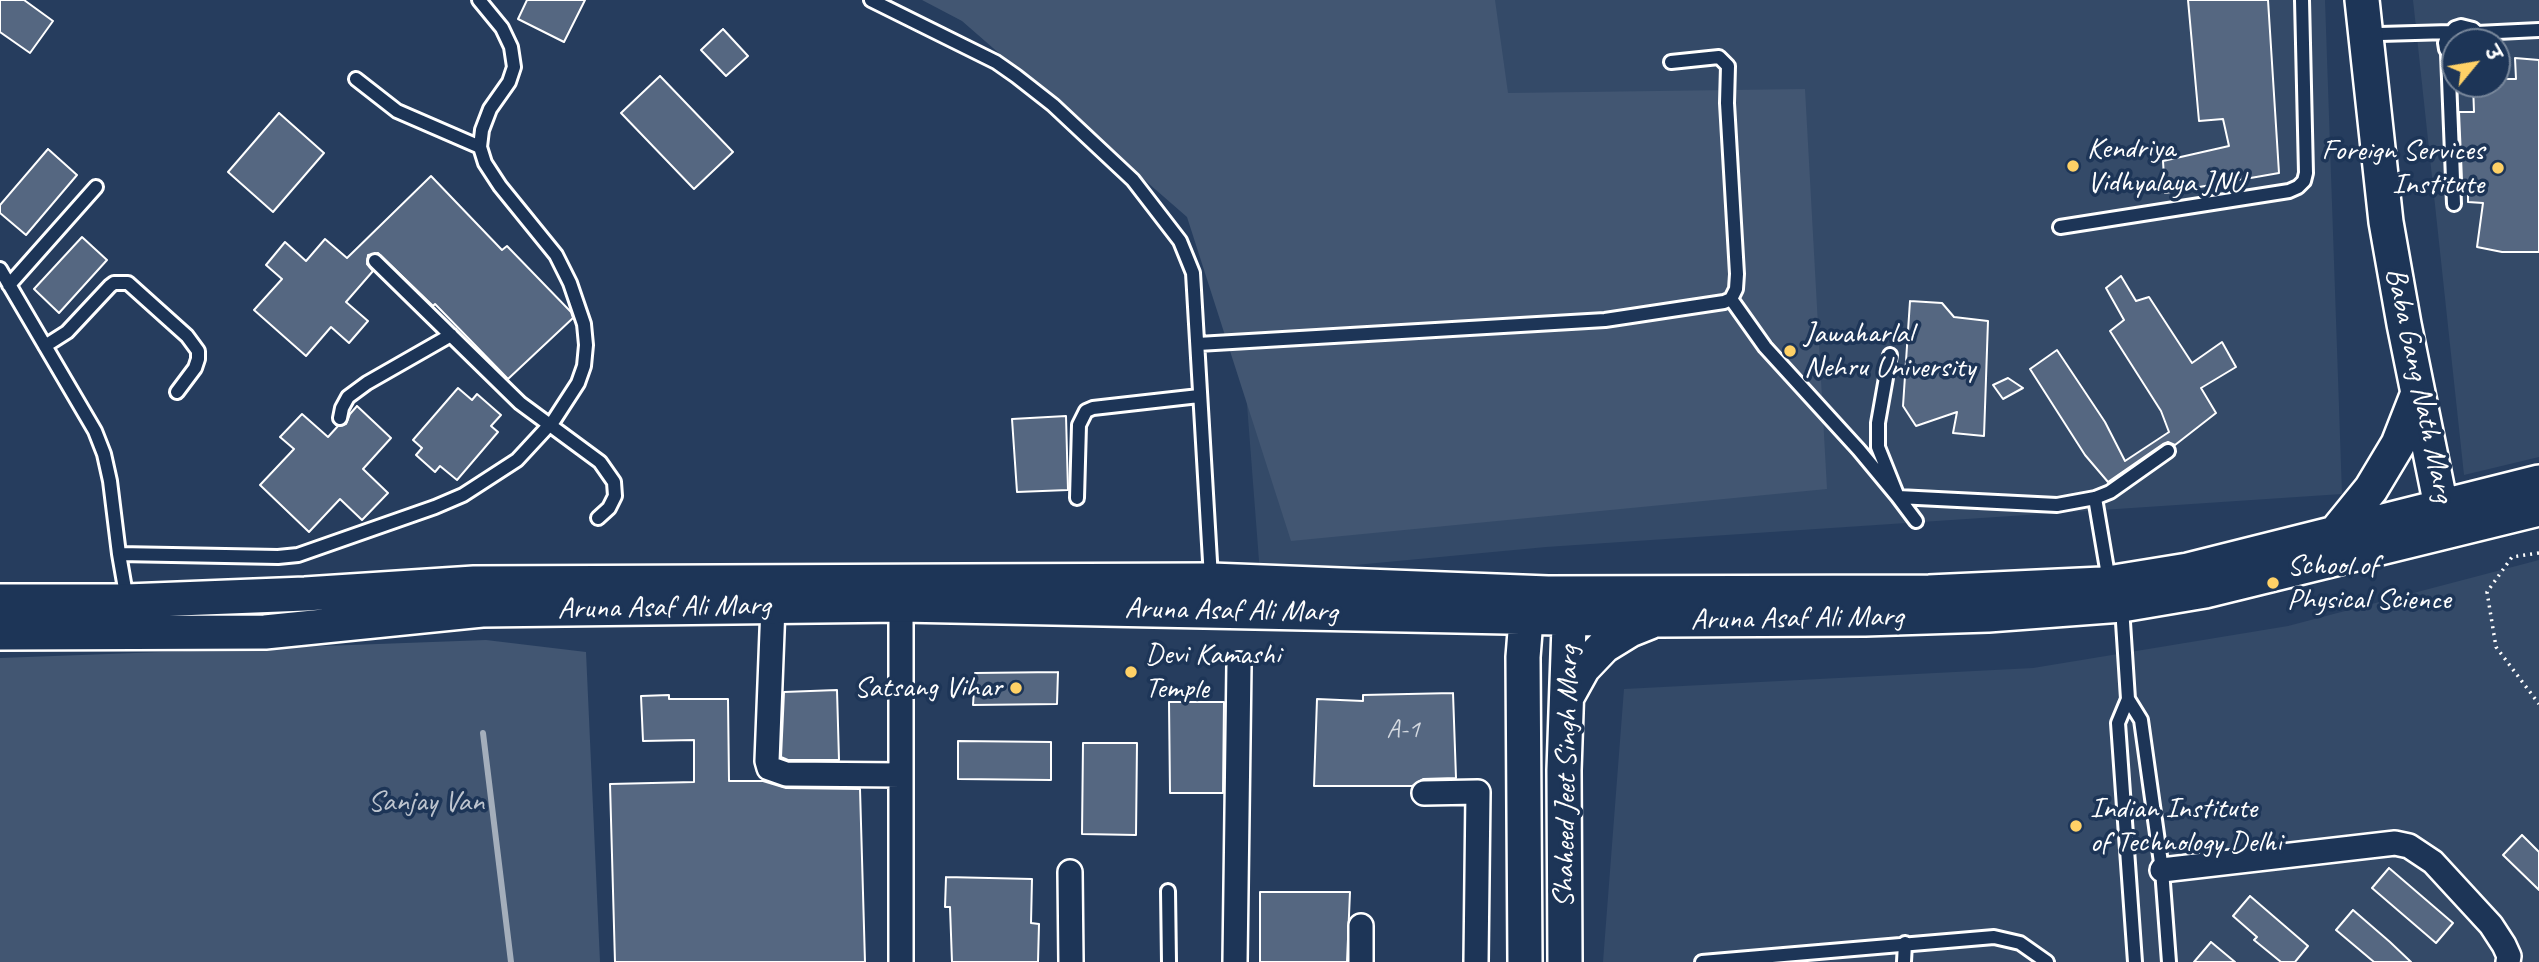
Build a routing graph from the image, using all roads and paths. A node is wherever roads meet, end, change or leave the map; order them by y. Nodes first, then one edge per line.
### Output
1 (479, 0) edge
2 (871, 0) edge
3 (2302, 0) edge
4 (2362, 0) edge
5 (2376, 0) edge
6 (2539, 30) edge
7 (2441, 32) edge
8 (2511, 33) edge
9 (2380, 34) junction
10 (1671, 62) dead end
11 (2377, 68) junction
12 (356, 79) dead end
13 (2453, 98) edge
14 (480, 147) junction
15 (96, 187) dead end
16 (2454, 204) dead end
17 (2060, 227) dead end
18 (375, 261) dead end
19 (0, 269) edge
20 (9, 285) junction
21 (1731, 299) junction
22 (451, 335) junction
23 (1198, 344) junction
24 (45, 346) junction
25 (1890, 355) dead end
26 (177, 393) dead end
27 (2418, 393) junction
28 (1199, 397) junction
29 (340, 418) dead end
30 (550, 425) junction
31 (2168, 451) dead end
32 (2539, 482) edge
33 (1898, 497) junction
34 (1077, 498) dead end
35 (2095, 498) junction
36 (2539, 509) edge
37 (2449, 513) junction
38 (598, 518) dead end
39 (1916, 521) dead end
40 (2336, 532) junction
41 (118, 554) junction
42 (2539, 554) edge
43 (2116, 594) junction
44 (1211, 596) junction
45 (0, 601) edge
46 (127, 601) junction
47 (1528, 604) junction
48 (901, 605) junction
49 (1570, 605) junction
50 (773, 606) junction
51 (1659, 620) junction
52 (0, 633) edge
53 (1239, 664) dead end
54 (1568, 695) junction
55 (2129, 699) junction
56 (2539, 704) edge
57 (901, 775) junction
58 (1424, 793) dead end
59 (2162, 870) junction
60 (1070, 872) dead end
61 (1168, 891) dead end
62 (1361, 926) dead end
63 (1905, 943) junction
64 (901, 962) edge
65 (1072, 962) edge
66 (1169, 962) edge
67 (1235, 962) edge
68 (1361, 962) edge
69 (1476, 962) edge
70 (1524, 962) edge
71 (1565, 962) edge
72 (1702, 962) edge
73 (1904, 962) edge
74 (2047, 962) edge
75 (2135, 962) edge
76 (2169, 962) edge
77 (2508, 962) edge

1 - 14 lane
2 - 23 lane
3 - 17 lane
4 - 11 main road, Baba Gang Nath Marg
5 - 9 main road, Baba Gang Nath Marg
6 - 8 lane
7 - 9 lane
9 - 11 main road, Baba Gang Nath Marg
10 - 21 lane
11 - 27 main road, Baba Gang Nath Marg
11 - 37 main road, Baba Gang Nath Marg
12 - 14 lane
13 - 16 lane
14 - 30 lane
15 - 20 lane
18 - 22 lane
19 - 20 lane
20 - 24 lane
21 - 23 lane
21 - 33 lane
22 - 29 lane
22 - 30 lane
23 - 28 lane
24 - 26 lane
24 - 41 lane
25 - 33 lane
27 - 37 main road, Baba Gang Nath Marg
27 - 40 main road
28 - 34 lane
28 - 44 lane
30 - 38 lane
30 - 41 lane
31 - 35 lane
32 - 37 main road
33 - 35 lane
33 - 39 lane
35 - 43 lane
36 - 37 main road
37 - 40 main road, Aruna Asaf Ali Marg
37 - 43 main road, Aruna Asaf Ali Marg
40 - 43 main road, Aruna Asaf Ali Marg
41 - 46 lane
42 - 56 path
43 - 49 main road, Aruna Asaf Ali Marg
43 - 51 main road, Aruna Asaf Ali Marg
43 - 55 lane
44 - 46 main road, Aruna Asaf Ali Marg
44 - 47 main road, Aruna Asaf Ali Marg
44 - 48 main road, Aruna Asaf Ali Marg
45 - 46 main road, Aruna Asaf Ali Marg
47 - 49 main road, Aruna Asaf Ali Marg
47 - 70 main road, Shaheed Jeet Singh Marg
48 - 50 main road, Aruna Asaf Ali Marg
48 - 57 street
49 - 51 main road, Aruna Asaf Ali Marg
49 - 54 main road, Shaheed Jeet Singh Marg
50 - 52 main road, Aruna Asaf Ali Marg
50 - 57 street
51 - 54 main road
53 - 67 street
54 - 71 main road, Shaheed Jeet Singh Marg
55 - 59 lane
55 - 75 lane
57 - 64 street
58 - 69 street
59 - 76 lane
59 - 77 street
60 - 65 street
61 - 66 lane
62 - 68 street
63 - 72 lane
63 - 73 lane
63 - 74 lane

